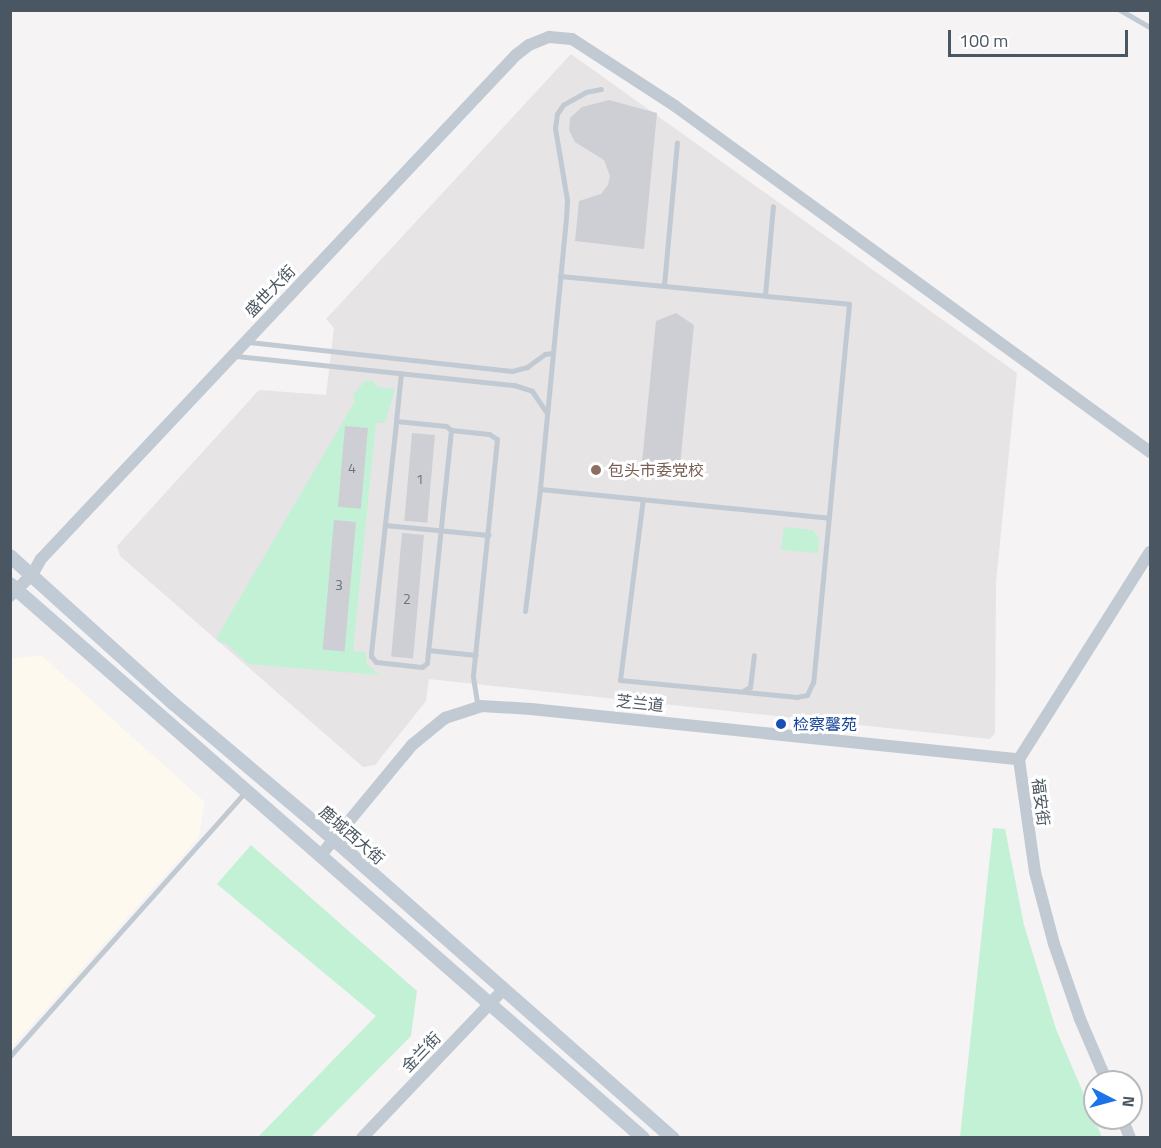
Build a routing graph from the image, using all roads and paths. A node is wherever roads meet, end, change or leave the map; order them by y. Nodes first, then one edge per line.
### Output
1 (1120, 10) edge
2 (1150, 27) edge
3 (601, 89) dead end
4 (677, 143) dead end
5 (774, 206) dead end
6 (560, 276) junction
7 (664, 285) junction
8 (765, 295) junction
9 (245, 341) junction
10 (553, 352) junction
11 (231, 356) junction
12 (401, 373) junction
13 (547, 413) junction
14 (396, 421) junction
15 (451, 430) junction
16 (1150, 452) edge
17 (540, 489) junction
18 (643, 499) junction
19 (829, 518) junction
20 (385, 525) junction
21 (441, 530) junction
22 (489, 535) junction
23 (1150, 552) edge
24 (10, 556) edge
25 (32, 575) junction
26 (13, 590) edge
27 (525, 611) dead end
28 (428, 650) junction
29 (476, 655) junction
30 (754, 655) dead end
31 (741, 692) junction
32 (478, 707) junction
33 (1019, 759) junction
34 (246, 790) junction
35 (334, 841) junction
36 (321, 855) junction
37 (504, 989) junction
38 (490, 1004) junction
39 (10, 1056) edge
40 (1102, 1070) edge
41 (362, 1137) edge
42 (643, 1137) edge
43 (673, 1137) edge

1 - 2 lane
3 - 6 lane
4 - 7 lane
5 - 8 lane
6 - 7 lane
6 - 10 lane
7 - 8 lane
8 - 19 lane
9 - 10 lane
9 - 11 street, 盛世大街
9 - 16 street, 盛世大街
10 - 13 lane
11 - 12 lane
11 - 25 street, 盛世大街
12 - 13 lane
12 - 14 lane
13 - 17 lane
14 - 15 lane
14 - 20 lane
15 - 21 lane
15 - 22 lane
17 - 18 lane
17 - 27 lane
18 - 19 lane
18 - 31 lane
19 - 31 lane
20 - 21 lane
20 - 28 lane
21 - 22 lane
21 - 28 lane
22 - 29 lane
23 - 33 street, 福安街
24 - 25 main road, 鹿城西大街
25 - 26 street, 盛世大街
25 - 35 main road, 鹿城西大街
26 - 34 main road
28 - 29 lane
29 - 32 lane
30 - 31 lane
32 - 33 street, 芝兰道
32 - 35 street, 芝兰道
33 - 40 street, 福安街
34 - 36 main road
34 - 39 lane
35 - 36 street, 芝兰道
35 - 37 main road, 鹿城西大街
36 - 38 main road
37 - 38 street, 金兰街
37 - 43 main road, 鹿城西大街
38 - 41 street, 金兰街
38 - 42 main road

